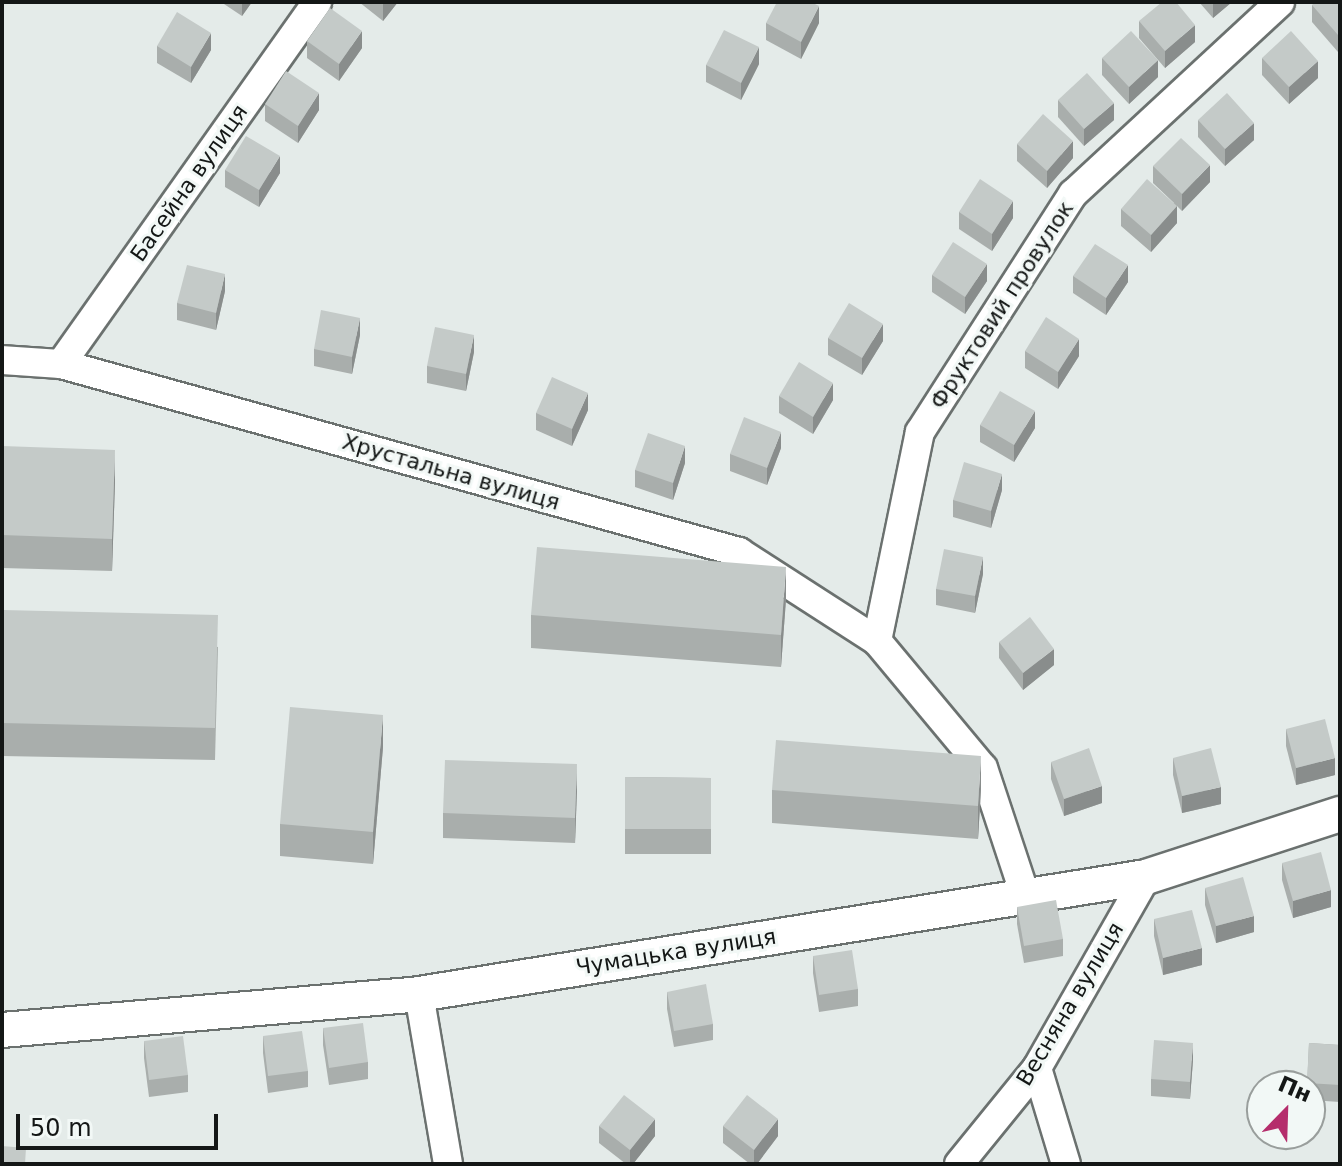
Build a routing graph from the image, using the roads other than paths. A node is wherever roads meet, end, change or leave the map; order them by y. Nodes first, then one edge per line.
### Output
1 (317, 2) edge
2 (1280, 2) edge
3 (2, 360) edge
4 (61, 364) junction
5 (877, 641) junction
6 (1340, 814) edge
7 (1146, 877) junction
8 (1025, 895) junction
9 (419, 994) junction
10 (2, 1030) edge
11 (1037, 1068) junction
12 (448, 1164) edge
13 (959, 1164) edge
14 (1066, 1164) edge

1 - 4 street, Басейна вулиця
2 - 5 street, Фруктовий провулок
3 - 4 street, Хрустальна вулиця
4 - 5 street, Хрустальна вулиця
5 - 8 street, Хрустальна вулиця
6 - 7 street, Чумацька вулиця
7 - 8 street, Чумацька вулиця
7 - 11 street, Весняна вулиця
8 - 9 street, Чумацька вулиця
9 - 10 street, Чумацька вулиця
9 - 12 street
11 - 13 street, Весняна вулиця
11 - 14 street

